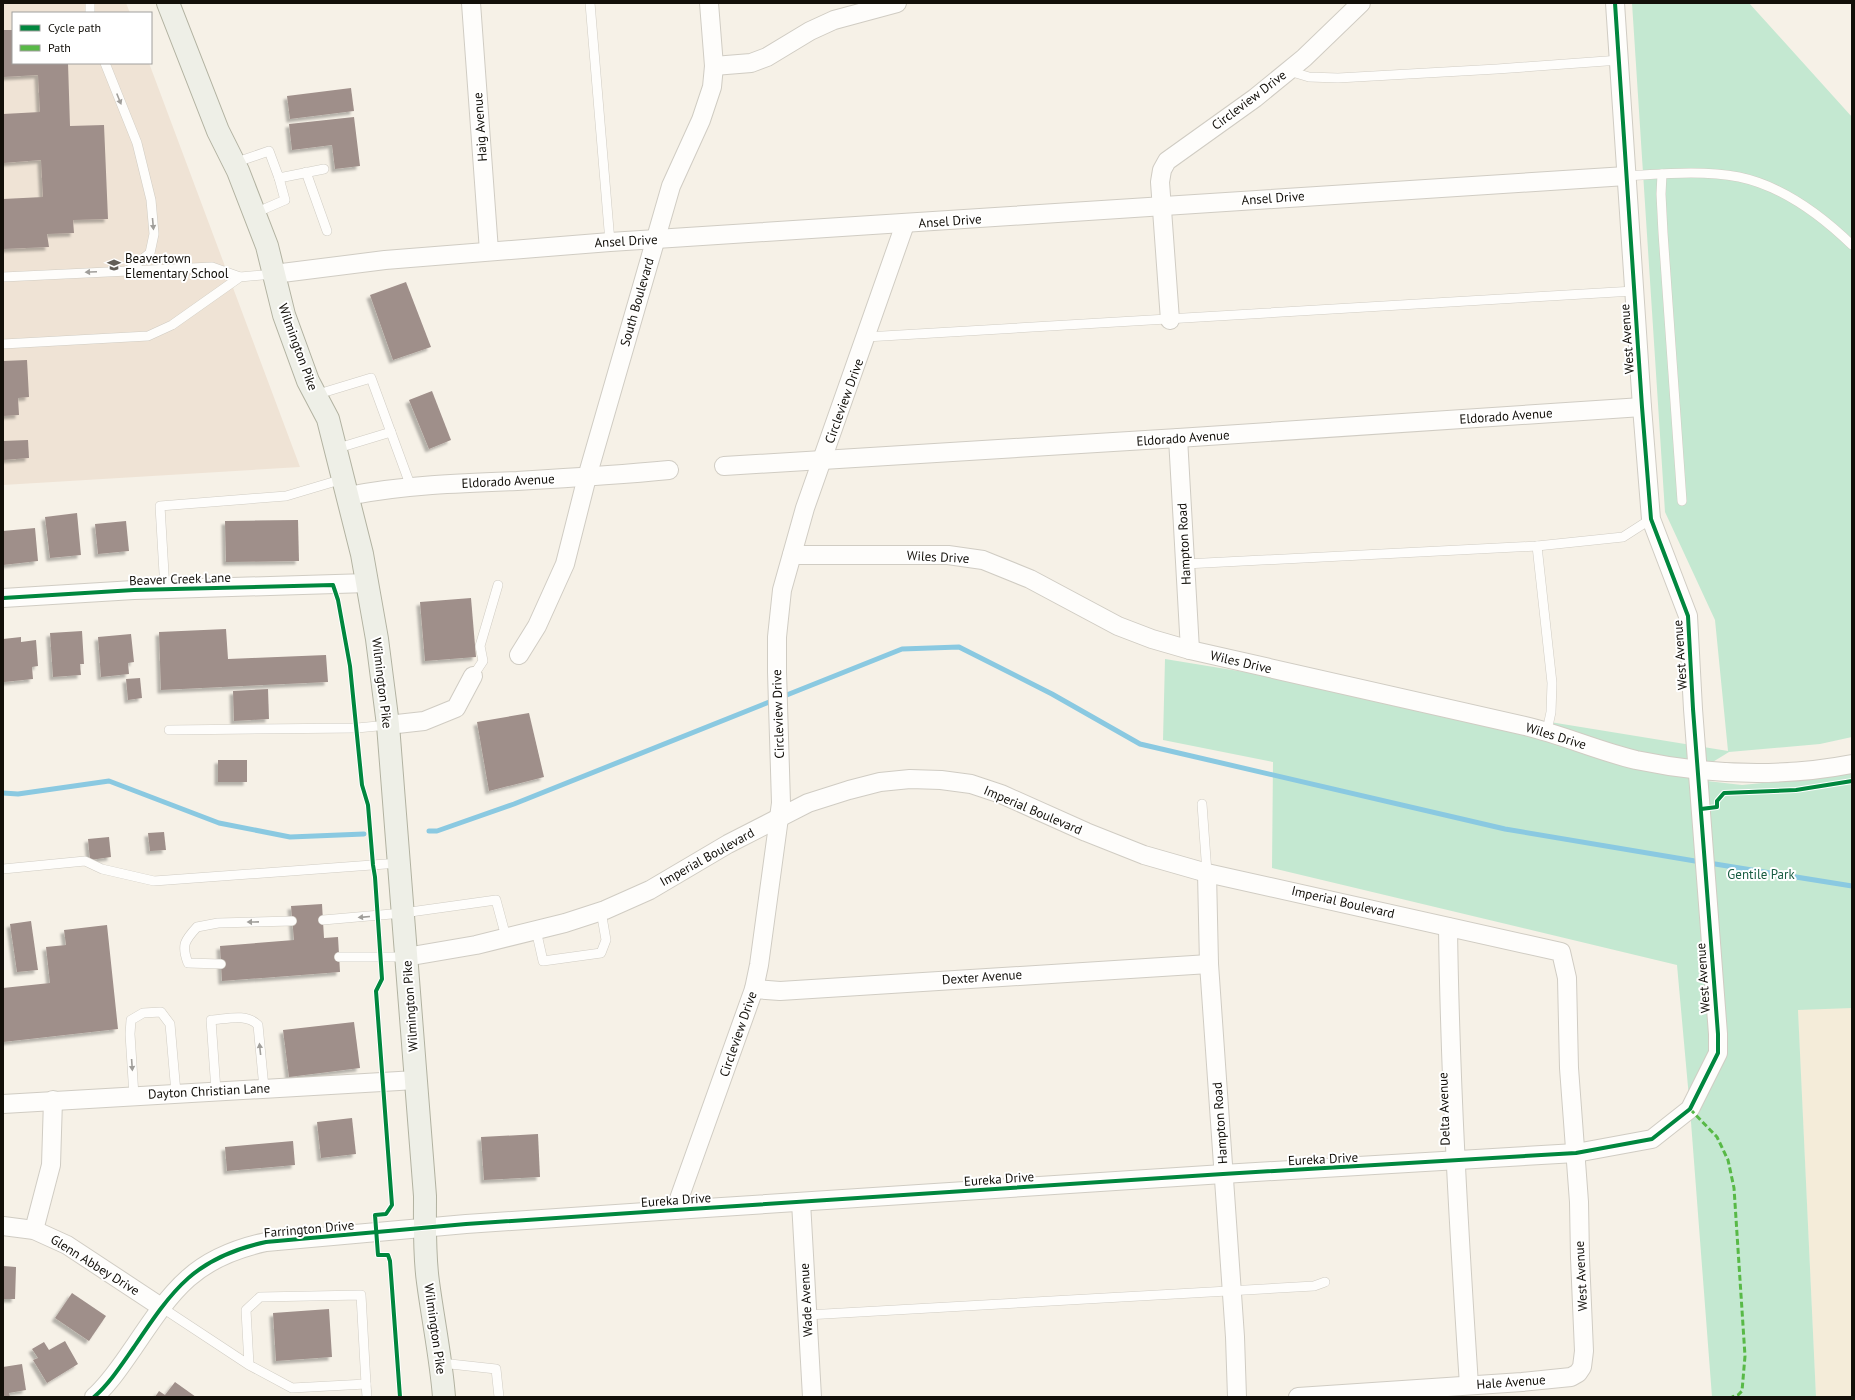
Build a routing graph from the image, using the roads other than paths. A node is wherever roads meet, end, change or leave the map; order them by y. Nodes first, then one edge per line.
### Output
1 (168, 3) edge
2 (471, 3) edge
3 (590, 3) edge
4 (710, 3) edge
5 (897, 3) edge
6 (1361, 3) edge
7 (1615, 3) edge
8 (1620, 60) junction
9 (105, 64) edge
10 (714, 66) junction
11 (1288, 71) junction
12 (234, 163) junction
13 (324, 169) dead end
14 (306, 172) junction
15 (1662, 174) junction
16 (1626, 176) junction
17 (279, 178) junction
18 (1162, 205) junction
19 (254, 213) junction
20 (906, 224) junction
21 (328, 231) dead end
22 (655, 239) junction
23 (610, 242) junction
24 (1852, 245) edge
25 (489, 251) junction
26 (129, 270) junction
27 (274, 274) junction
28 (240, 277) junction
29 (3, 278) edge
30 (1634, 291) junction
31 (1170, 320) junction
32 (866, 337) junction
33 (3, 344) edge
34 (315, 395) junction
35 (1642, 407) junction
36 (391, 432) junction
37 (1178, 438) junction
38 (334, 449) junction
39 (823, 460) junction
40 (724, 466) dead end
41 (669, 470) dead end
42 (587, 477) junction
43 (411, 487) junction
44 (345, 488) junction
45 (1682, 501) dead end
46 (1651, 519) junction
47 (1536, 546) junction
48 (792, 554) junction
49 (1185, 564) junction
50 (368, 583) junction
51 (498, 585) dead end
52 (165, 590) junction
53 (3, 598) edge
54 (1190, 650) junction
55 (519, 655) dead end
56 (473, 676) joint
57 (388, 725) junction
58 (168, 730) dead end
59 (1547, 731) junction
60 (1852, 764) edge
61 (1698, 771) junction
62 (1202, 804) dead end
63 (778, 818) junction
64 (399, 863) junction
65 (3, 869) edge
66 (1207, 873) junction
67 (601, 911) junction
68 (403, 913) junction
69 (322, 920) dead end
70 (292, 921) dead end
71 (1448, 927) junction
72 (536, 930) junction
73 (506, 937) junction
74 (1561, 952) joint
75 (339, 957) dead end
76 (406, 957) junction
77 (221, 964) dead end
78 (1209, 964) junction
79 (754, 989) junction
80 (416, 1080) junction
81 (264, 1088) junction
82 (216, 1091) junction
83 (176, 1093) junction
84 (134, 1096) junction
85 (53, 1100) junction
86 (3, 1104) edge
87 (1576, 1153) junction
88 (1455, 1161) junction
89 (1223, 1174) junction
90 (801, 1202) junction
91 (675, 1210) junction
92 (3, 1226) edge
93 (425, 1229) junction
94 (34, 1230) junction
95 (1325, 1282) dead end
96 (1232, 1291) junction
97 (161, 1307) junction
98 (807, 1315) junction
99 (441, 1363) junction
100 (249, 1366) junction
101 (1578, 1373) joint
102 (366, 1384) junction
103 (1469, 1385) junction
104 (94, 1397) edge
105 (367, 1397) edge
106 (444, 1397) edge
107 (499, 1397) edge
108 (812, 1397) edge
109 (1237, 1397) edge
110 (1298, 1397) edge

1 - 12 main road, Wilmington Pike
2 - 25 street, Haig Avenue
3 - 23 lane
4 - 10 street, South Boulevard
5 - 10 street
6 - 11 street, Circleview Drive
7 - 8 street, West Avenue
8 - 11 lane
8 - 16 street, West Avenue
9 -> 26 lane
10 - 22 street, South Boulevard
11 - 18 street, Circleview Drive
12 - 17 lane
12 - 19 main road, Wilmington Pike
13 - 14 lane
14 - 17 lane
14 - 21 lane
15 - 16 lane
15 - 24 lane
15 - 45 lane
16 - 18 street, Ansel Drive
16 - 30 street, West Avenue
17 - 19 lane
18 - 20 street, Ansel Drive
18 - 31 street
19 - 27 main road, Wilmington Pike
20 - 22 street, Ansel Drive
20 - 32 street, Circleview Drive
22 - 23 street, Ansel Drive
22 - 42 street, South Boulevard
23 - 25 street, Ansel Drive
25 - 27 street, Ansel Drive
26 - 28 lane
26 -> 29 lane
27 - 28 lane
27 - 34 main road, Wilmington Pike
28 - 33 lane
30 - 31 lane
30 - 35 street, West Avenue
31 - 32 lane
32 - 39 street, Circleview Drive
34 - 36 lane
34 - 38 main road, Wilmington Pike
35 - 37 street, Eldorado Avenue
35 - 46 street, West Avenue
36 - 38 lane
36 - 43 lane
37 - 39 street, Eldorado Avenue
37 - 49 street, Hampton Road
38 - 44 main road, Wilmington Pike
39 - 40 street, Eldorado Avenue
39 - 48 street, Circleview Drive
41 - 42 street, Eldorado Avenue
42 - 43 street, Eldorado Avenue
42 - 55 street, South Boulevard
43 - 44 street, Eldorado Avenue
44 - 50 main road, Wilmington Pike
44 - 52 lane
46 - 47 lane
46 - 61 street, West Avenue
47 - 49 lane
47 - 59 lane
48 - 54 street, Wiles Drive
48 - 63 street, Circleview Drive
49 - 54 street, Hampton Road
50 - 52 street, Beaver Creek Lane
50 - 57 main road, Wilmington Pike
51 - 56 lane
52 - 53 street, Beaver Creek Lane
54 - 59 street, Wiles Drive
56 - 57 street
57 - 58 lane
57 - 64 main road, Wilmington Pike
59 - 61 street, Wiles Drive
60 - 61 street, Wiles Drive
61 - 87 street, West Avenue
62 - 66 lane
63 - 66 street, Imperial Boulevard
63 - 67 street, Imperial Boulevard
63 - 79 street, Circleview Drive
64 - 65 lane
64 - 68 main road, Wilmington Pike
66 - 71 street, Imperial Boulevard
66 - 78 street, Hampton Road
67 - 72 street, Imperial Boulevard
67 - 72 lane
68 -> 69 lane
68 - 73 lane
68 - 76 main road, Wilmington Pike
70 -> 77 lane
71 - 74 street, Imperial Boulevard
71 - 88 street, Delta Avenue
72 - 73 street, Imperial Boulevard
73 - 76 street, Imperial Boulevard
74 - 87 street, West Avenue
75 - 76 lane
76 - 80 main road, Wilmington Pike
78 - 79 street, Dexter Avenue
78 - 89 street, Hampton Road
79 - 91 street, Circleview Drive
80 - 81 street, Dayton Christian Lane
80 - 93 main road, Wilmington Pike
81 - 82 street, Dayton Christian Lane
81 -> 82 lane
82 - 83 street, Dayton Christian Lane
83 - 84 street, Dayton Christian Lane
83 -> 84 lane
84 - 85 street, Dayton Christian Lane
85 - 86 street, Dayton Christian Lane
85 - 94 street
87 - 88 street, Eureka Drive
87 - 101 street, West Avenue
88 - 89 street, Eureka Drive
88 - 103 street, Delta Avenue
89 - 90 street, Eureka Drive
89 - 96 street, Hampton Road
90 - 91 street, Eureka Drive
90 - 98 street, Wade Avenue
91 - 93 street, Eureka Drive
92 - 94 street, Glenn Abbey Drive
93 - 97 street, Farrington Drive
93 - 99 main road, Wilmington Pike
94 - 97 street, Glenn Abbey Drive
95 - 96 lane
96 - 98 lane
96 - 109 street, Hampton Road
97 - 100 lane
97 - 104 street, Farrington Drive
98 - 108 street, Wade Avenue
99 - 106 main road, Wilmington Pike
99 - 107 lane
100 - 102 lane
100 - 102 lane
101 - 103 street, Hale Avenue
102 - 105 lane
103 - 110 street, Hale Avenue

